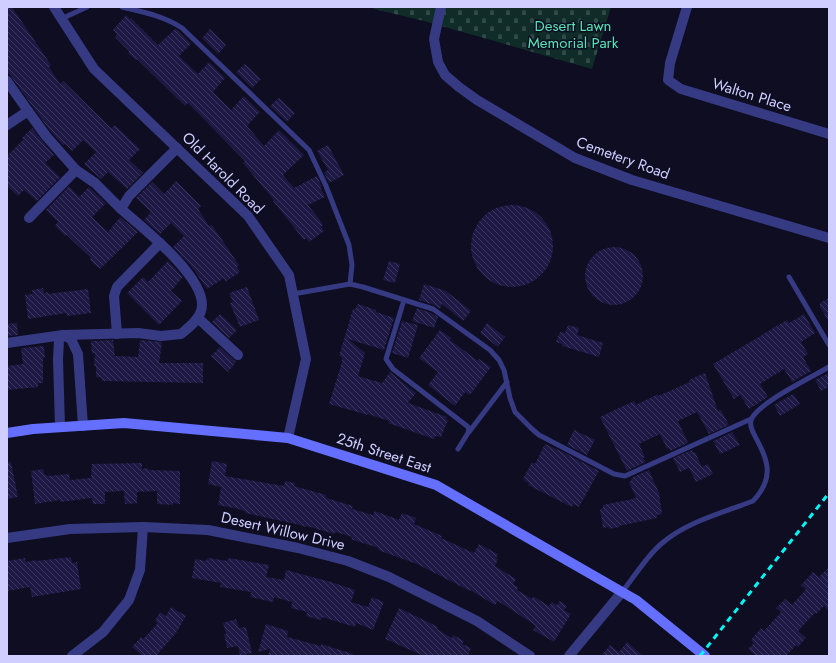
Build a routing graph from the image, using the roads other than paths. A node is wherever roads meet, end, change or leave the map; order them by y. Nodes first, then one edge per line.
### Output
1 (54, 7) edge
2 (88, 7) edge
3 (122, 7) edge
4 (441, 7) edge
5 (687, 7) edge
6 (61, 19) junction
7 (7, 81) edge
8 (28, 111) junction
9 (7, 126) edge
10 (829, 134) edge
11 (177, 148) junction
12 (76, 170) junction
13 (121, 208) junction
14 (30, 218) dead end
15 (829, 238) edge
16 (160, 243) junction
17 (789, 277) dead end
18 (350, 284) junction
19 (292, 294) junction
20 (404, 300) junction
21 (198, 318) junction
22 (117, 334) junction
23 (63, 335) junction
24 (7, 343) edge
25 (829, 345) edge
26 (238, 355) dead end
27 (829, 367) edge
28 (507, 382) junction
29 (751, 419) junction
30 (83, 426) junction
31 (60, 427) junction
32 (7, 432) edge
33 (468, 432) junction
34 (288, 438) junction
35 (458, 449) dead end
36 (143, 527) junction
37 (7, 538) edge
38 (622, 592) junction
39 (72, 656) edge
40 (530, 656) edge
41 (569, 656) edge
42 (705, 656) edge

1 - 6 street, Old Harold Road
2 - 6 lane
3 - 18 lane
4 - 15 street, Cemetery Road
5 - 10 street, Walton Place
6 - 11 street, Old Harold Road
7 - 8 street
8 - 9 street
8 - 12 street
11 - 13 street
11 - 19 street, Old Harold Road
12 - 13 street
12 - 14 street
13 - 16 street
16 - 21 street
16 - 22 street
17 - 25 lane
18 - 19 lane
18 - 20 lane
19 - 34 street, Old Harold Road
20 - 28 lane
20 - 33 lane
21 - 22 street
21 - 26 street
22 - 23 street
23 - 24 street
23 - 30 street
23 - 31 street
27 - 29 lane
28 - 29 lane
28 - 33 lane
29 - 38 lane
30 - 31 main road, 25th Street East
30 - 34 main road, 25th Street East
31 - 32 main road, 25th Street East
33 - 35 lane
34 - 38 main road, 25th Street East
36 - 37 street, Desert Willow Drive
36 - 39 street
36 - 40 street, Desert Willow Drive
38 - 41 street
38 - 42 main road, 25th Street East

